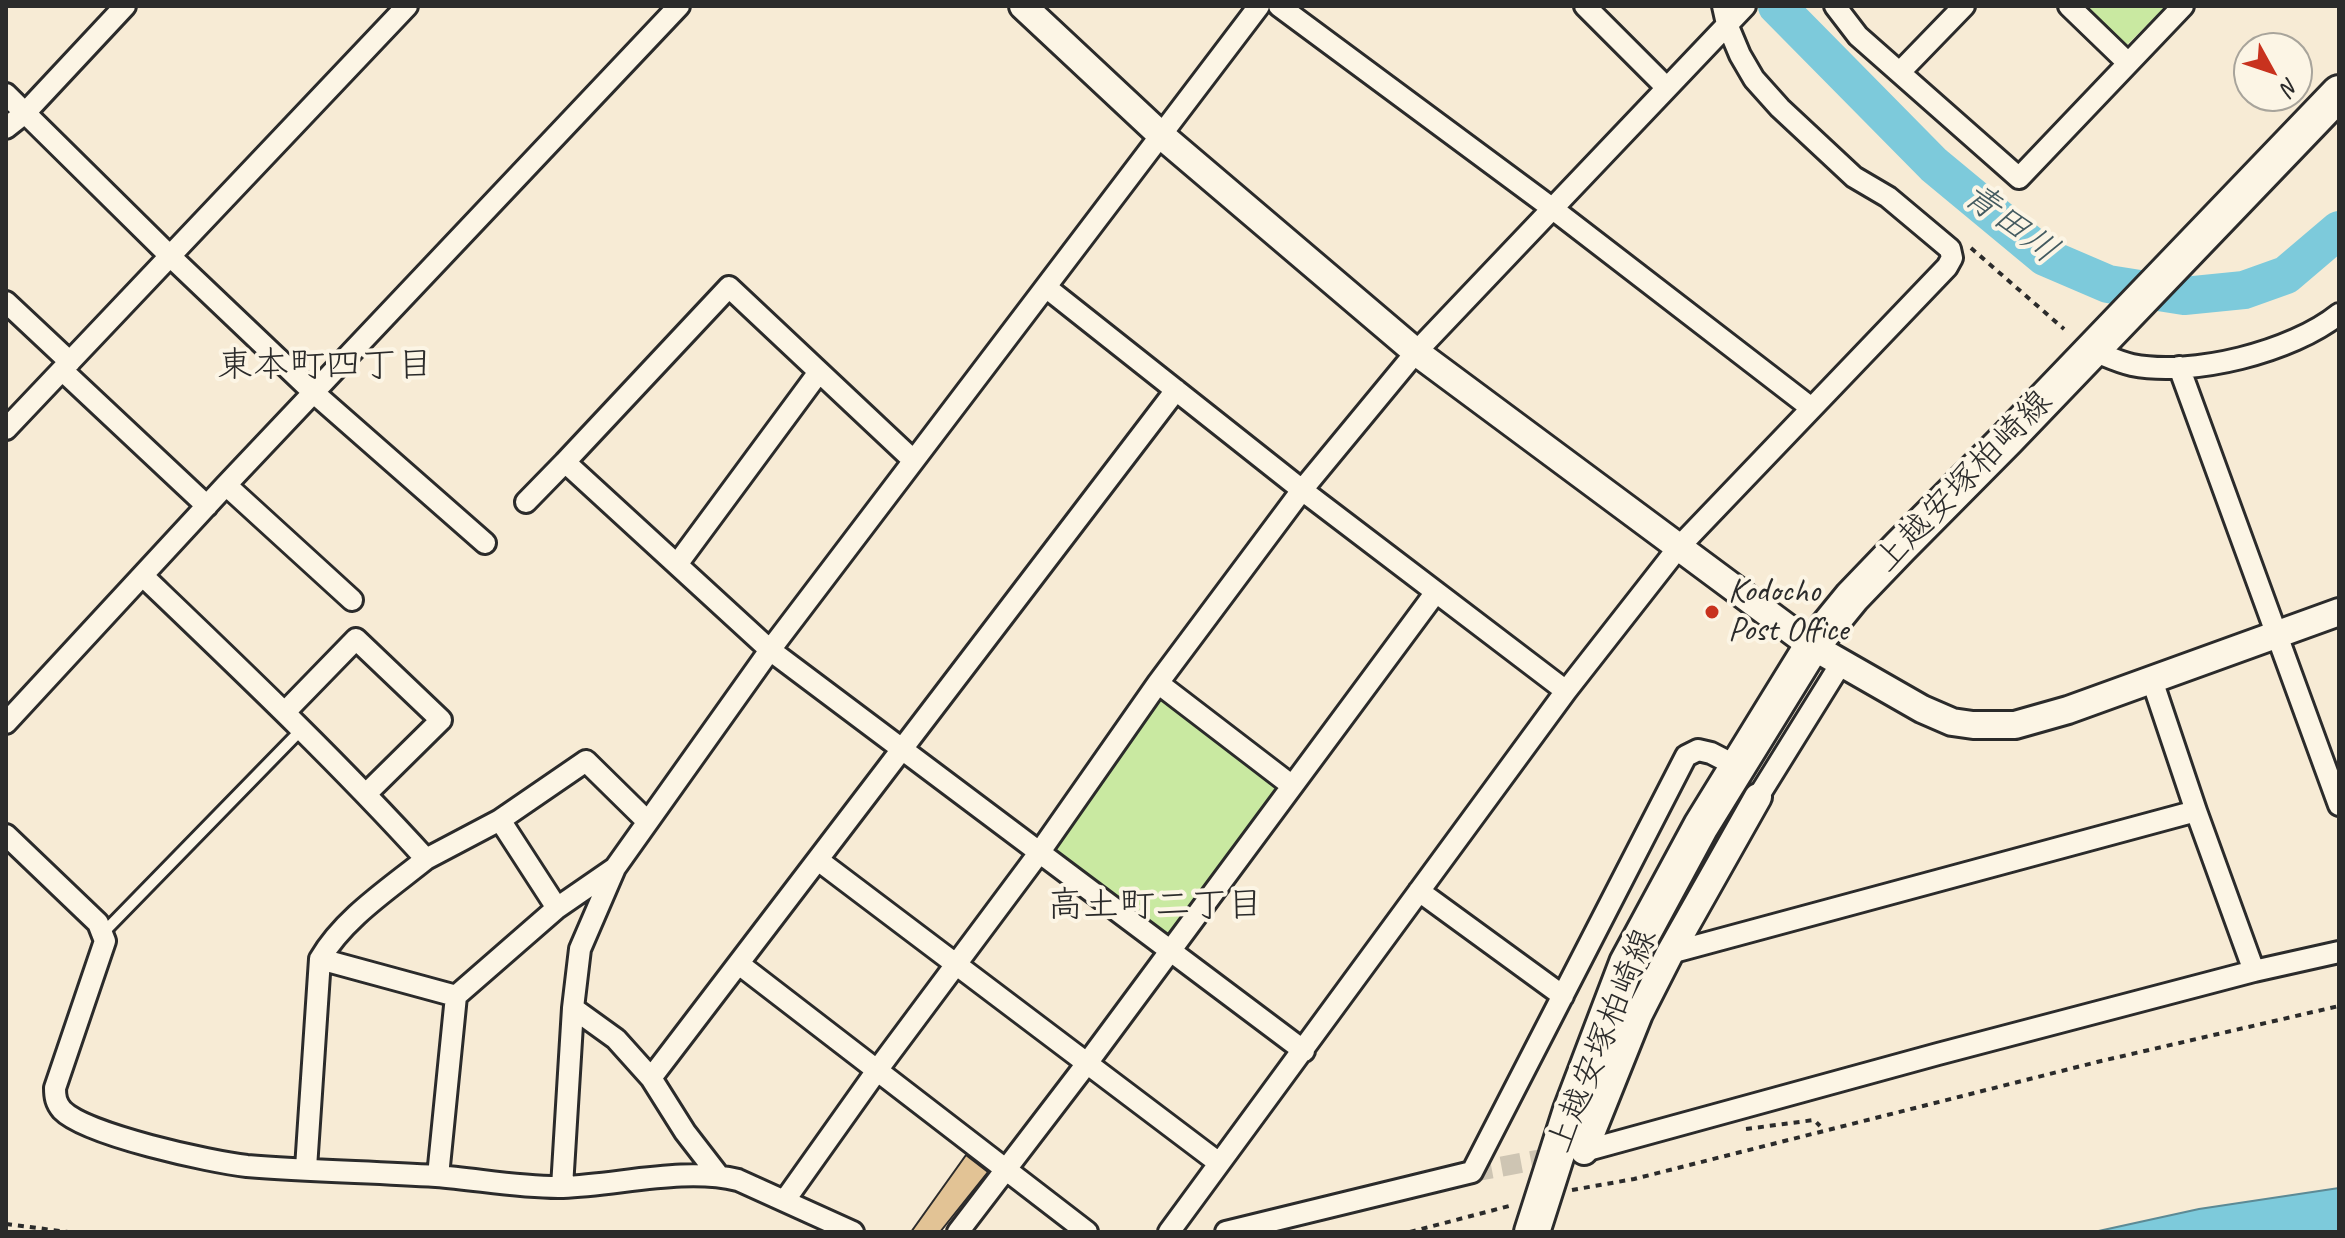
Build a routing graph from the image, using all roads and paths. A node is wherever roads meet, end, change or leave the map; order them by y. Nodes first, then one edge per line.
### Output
1 (125, 6) edge
2 (407, 6) edge
3 (679, 6) edge
4 (1023, 6) edge
5 (1259, 6) edge
6 (1279, 6) edge
7 (1585, 6) edge
8 (1835, 6) edge
9 (1964, 6) edge
10 (2069, 6) edge
11 (2183, 6) edge
12 (1733, 12) edge
13 (2128, 63) junction
14 (1900, 72) junction
15 (1666, 87) junction
16 (2339, 93) edge
17 (6, 94) edge
18 (25, 113) junction
19 (6, 128) edge
20 (1162, 136) junction
21 (1553, 209) junction
22 (1950, 249) junction
23 (170, 256) junction
24 (1047, 288) junction
25 (6, 302) edge
26 (2339, 314) edge
27 (2064, 329) dead end
28 (2091, 350) junction
29 (1416, 352) junction
30 (66, 366) junction
31 (2179, 367) junction
32 (819, 372) junction
33 (1176, 390) junction
34 (313, 392) junction
35 (1810, 407) junction
36 (6, 429) edge
37 (913, 460) junction
38 (565, 462) junction
39 (226, 485) junction
40 (1302, 490) junction
41 (526, 502) dead end
42 (207, 506) junction
43 (485, 543) dead end
44 (1678, 548) junction
45 (678, 563) junction
46 (143, 576) junction
47 (1436, 592) junction
48 (352, 600) dead end
49 (2339, 612) edge
50 (2279, 636) junction
51 (1812, 646) junction
52 (770, 650) junction
53 (1840, 665) junction
54 (2152, 680) junction
55 (1158, 683) junction
56 (1566, 691) junction
57 (285, 712) junction
58 (6, 723) edge
59 (302, 729) junction
60 (902, 751) junction
61 (1740, 768) junction
62 (1291, 785) junction
63 (366, 794) junction
64 (1758, 797) joint
65 (2339, 805) edge
66 (2196, 811) junction
67 (500, 820) junction
68 (647, 821) junction
69 (6, 835) edge
70 (1039, 853) junction
71 (426, 859) junction
72 (818, 860) junction
73 (615, 868) junction
74 (1419, 891) junction
75 (557, 908) junction
76 (102, 934) junction
77 (1168, 951) junction
78 (2339, 952) edge
79 (1670, 953) junction
80 (320, 959) junction
81 (739, 964) junction
82 (956, 964) junction
83 (2254, 971) junction
84 (456, 996) junction
85 (1563, 996) junction
86 (2339, 1006) edge
87 (573, 1008) junction
88 (1304, 1051) junction
89 (1088, 1062) junction
90 (878, 1069) junction
91 (651, 1078) junction
92 (1584, 1151) joint
93 (1219, 1163) junction
94 (306, 1168) junction
95 (1007, 1170) junction
96 (438, 1176) junction
97 (719, 1176) junction
98 (562, 1187) junction
99 (1542, 1196) junction
100 (785, 1200) junction
101 (6, 1224) edge
102 (68, 1232) edge
103 (853, 1232) edge
104 (958, 1232) edge
105 (1087, 1232) edge
106 (1169, 1232) edge
107 (1226, 1232) edge
108 (1410, 1232) edge
109 (1532, 1232) edge

1 - 18 street
2 - 23 street
3 - 34 street
4 - 20 street
5 - 20 street
6 - 21 street
7 - 15 street
8 - 14 street
9 - 14 street
10 - 13 street
11 - 13 street
12 - 15 street
12 - 22 street
13 - 14 street
15 - 21 street
16 - 28 main road, 上越安塚柏崎線
17 - 18 street
18 - 19 street
18 - 23 street
20 - 24 street
20 - 29 street
21 - 29 street
21 - 35 street
22 - 27 path
22 - 35 street
23 - 30 street
23 - 34 street
24 - 33 street
24 - 37 street
25 - 30 street
26 - 31 street
28 - 31 street
28 - 51 main road, 上越安塚柏崎線
29 - 40 street
29 - 44 street
30 - 36 street
30 - 42 street
31 - 50 street
32 - 37 street
32 - 38 street
32 - 45 street
33 - 40 street
33 - 60 street
34 - 39 street
34 - 43 street
35 - 44 street
37 - 52 street
38 - 41 street
38 - 45 street
39 - 42 street
39 - 48 street
40 - 47 street
40 - 55 street
42 - 46 street
44 - 51 street
44 - 56 street
45 - 52 street
46 - 57 street
46 - 58 street
47 - 56 street
47 - 62 street
49 - 50 street
50 - 54 street
50 - 65 street
51 - 53 street
51 - 61 main road, 上越安塚柏崎線
52 - 60 street
52 - 68 street
53 - 54 street
53 - 64 street
54 - 66 street
55 - 62 street
55 - 70 street
56 - 74 street
57 - 59 street
57 - 63 street
59 - 63 street
59 - 76 lane
60 - 70 street
60 - 72 street
61 - 85 street
61 - 99 main road, 上越安塚柏崎線
62 - 77 street
63 - 71 street
64 - 79 street
66 - 79 street
66 - 83 street
67 - 68 street
67 - 71 street
67 - 75 street
68 - 73 street
69 - 76 street
70 - 77 street
70 - 82 street
71 - 80 street
72 - 81 street
72 - 82 street
73 - 75 street
73 - 87 street
74 - 85 street
74 - 88 street
75 - 84 street
76 - 94 street
77 - 88 street
77 - 89 street
78 - 83 street
79 - 92 street
80 - 84 street
80 - 94 street
81 - 90 street
81 - 91 street
82 - 89 street
82 - 90 street
83 - 92 street
84 - 96 street
85 - 107 street
86 - 99 path
87 - 91 street
87 - 98 street
88 - 93 street
89 - 93 street
89 - 95 street
90 - 95 street
90 - 100 street
91 - 97 street
93 - 106 street
94 - 96 street
95 - 104 street
95 - 105 street
96 - 98 street
97 - 98 street
97 - 100 street
99 - 108 path
99 - 109 main road, 上越安塚柏崎線
100 - 103 street
101 - 102 path

